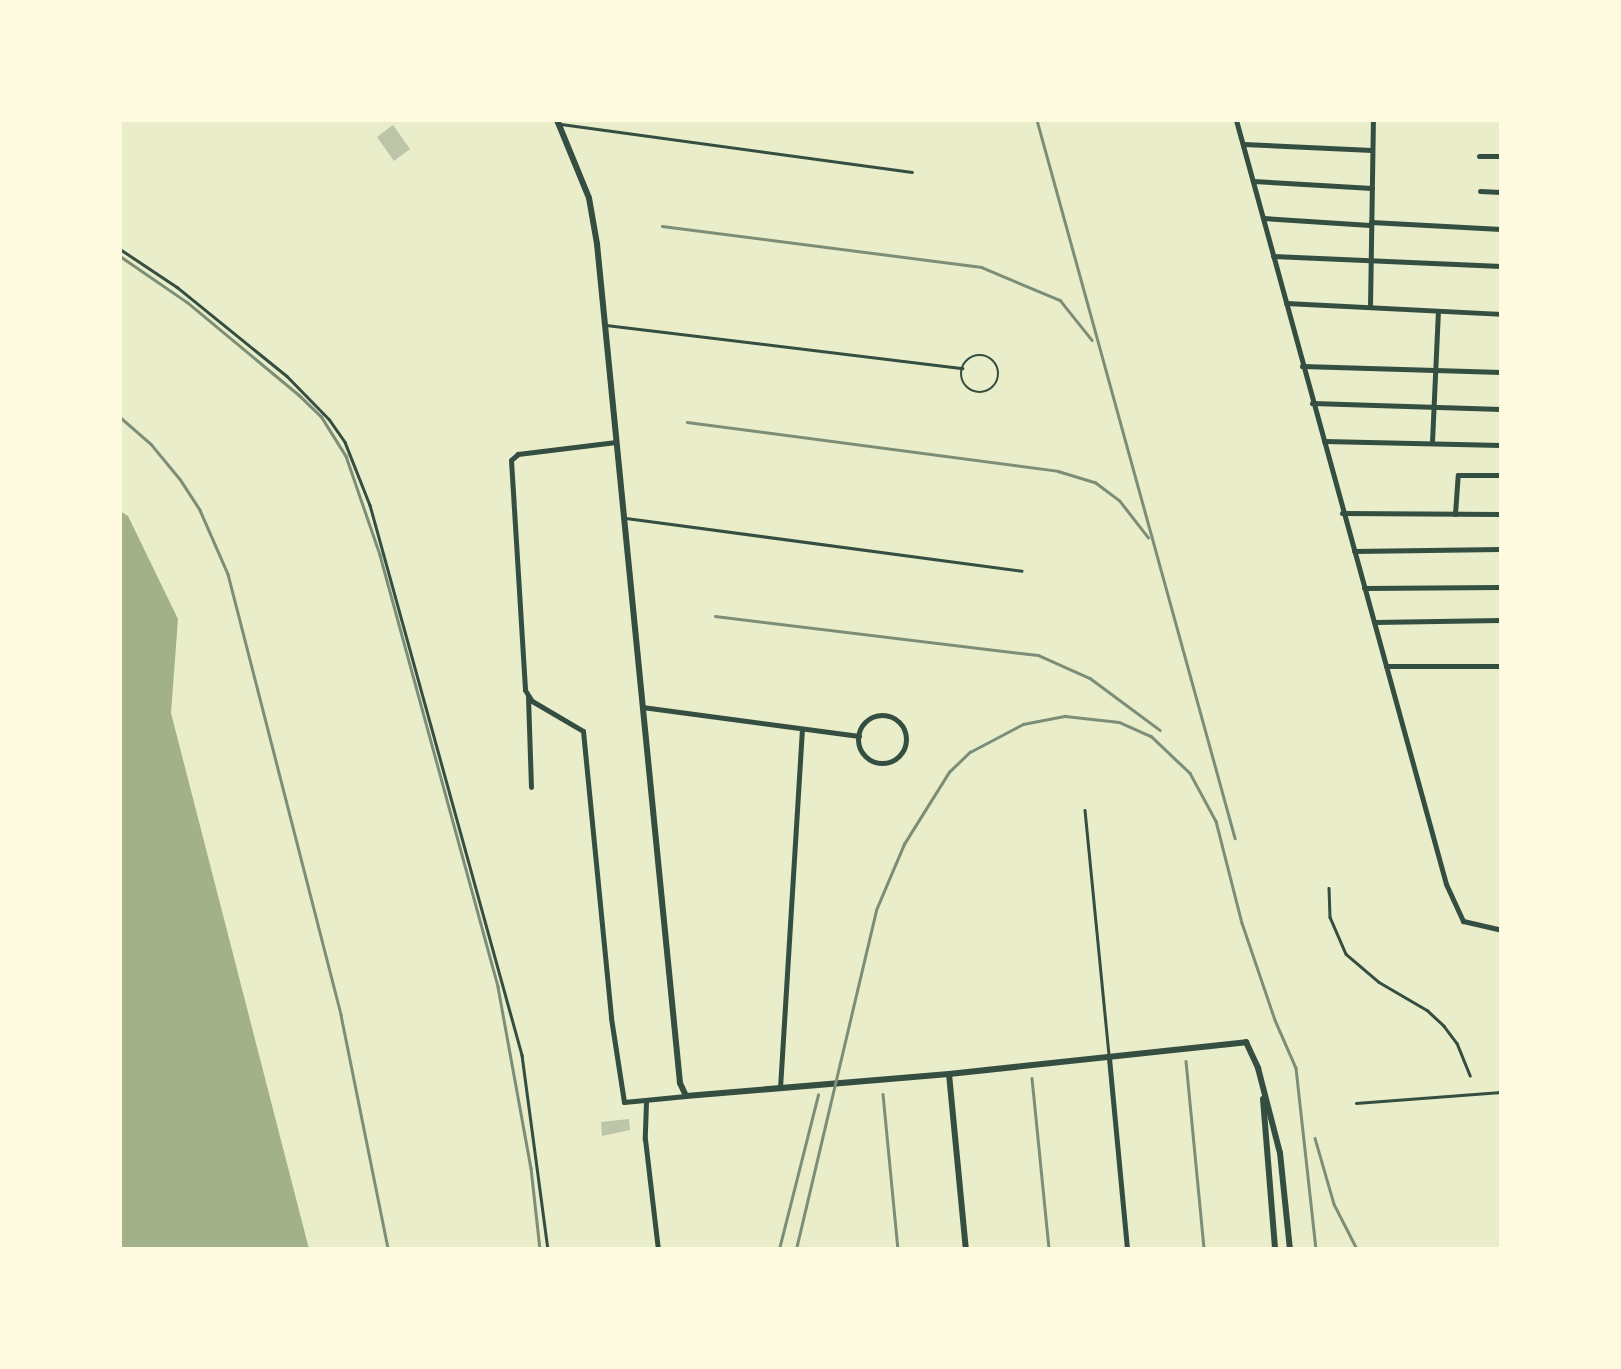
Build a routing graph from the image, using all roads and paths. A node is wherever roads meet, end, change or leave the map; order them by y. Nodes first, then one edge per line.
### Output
1 (1236, 120) edge
2 (1373, 120) edge
3 (558, 122) edge
4 (1242, 144) junction
5 (1372, 150) junction
6 (1479, 156) dead end
7 (1501, 156) edge
8 (912, 172) dead end
9 (1253, 181) junction
10 (1372, 188) junction
11 (1480, 192) dead end
12 (1501, 192) edge
13 (1263, 218) junction
14 (1371, 224) junction
15 (1501, 230) edge
16 (120, 248) edge
17 (1274, 256) junction
18 (1370, 261) junction
19 (1501, 266) edge
20 (1286, 303) junction
21 (1370, 307) junction
22 (1438, 310) junction
23 (1501, 314) edge
24 (604, 324) junction
25 (1302, 366) junction
26 (962, 368) junction
27 (1435, 370) junction
28 (1501, 372) edge
29 (1312, 404) junction
30 (1434, 408) junction
31 (1501, 409) edge
32 (1324, 441) junction
33 (616, 442) junction
34 (1432, 444) junction
35 (1501, 446) edge
36 (1501, 475) edge
37 (1342, 513) junction
38 (1455, 514) junction
39 (1501, 514) edge
40 (624, 518) junction
41 (1501, 548) edge
42 (1352, 550) junction
43 (1021, 571) dead end
44 (1501, 587) edge
45 (1364, 588) junction
46 (1501, 620) edge
47 (1374, 622) junction
48 (1386, 666) junction
49 (1501, 666) edge
50 (528, 698) junction
51 (642, 707) junction
52 (802, 730) junction
53 (859, 736) junction
54 (531, 787) dead end
55 (1085, 810) dead end
56 (1330, 888) dead end
57 (1501, 930) edge
58 (1108, 1056) junction
59 (949, 1074) junction
60 (1470, 1076) dead end
61 (780, 1088) junction
62 (1263, 1088) junction
63 (1501, 1092) edge
64 (686, 1096) junction
65 (646, 1102) junction
66 (1356, 1103) dead end
67 (548, 1249) edge
68 (658, 1249) edge
69 (966, 1249) edge
70 (1127, 1249) edge
71 (1275, 1249) edge
72 (1290, 1249) edge

1 - 4 street
2 - 5 street
3 - 8 lane
3 - 24 main road
4 - 5 street
4 - 9 street
5 - 10 street
6 - 7 street
9 - 10 street
9 - 13 street
10 - 14 street
11 - 12 street
13 - 14 street
13 - 17 street
14 - 15 street
14 - 18 street
16 - 67 lane
17 - 18 street
17 - 20 street
18 - 19 street
18 - 21 street
20 - 21 street
20 - 25 street
21 - 22 street
22 - 23 street
22 - 27 street
24 - 26 lane
24 - 33 main road
25 - 27 street
25 - 29 street
26 - 26 lane
27 - 28 street
27 - 30 street
29 - 30 street
29 - 32 street
30 - 31 street
30 - 34 street
32 - 34 street
32 - 37 street
33 - 40 main road
33 - 50 street
34 - 35 street
36 - 38 street
37 - 38 street
37 - 42 street
38 - 39 street
40 - 43 lane
40 - 51 main road
41 - 42 street
42 - 45 street
44 - 45 street
45 - 47 street
46 - 47 street
47 - 48 street
48 - 49 street
48 - 57 street
50 - 54 street
50 - 65 street
51 - 52 street
51 - 64 main road
52 - 53 street
52 - 61 street
53 - 53 street
55 - 58 lane
56 - 60 lane
58 - 59 main road
58 - 62 main road
58 - 70 street
59 - 61 main road
59 - 69 main road
61 - 64 main road
62 - 71 main road
62 - 72 main road
63 - 66 lane
64 - 65 street
65 - 68 street

